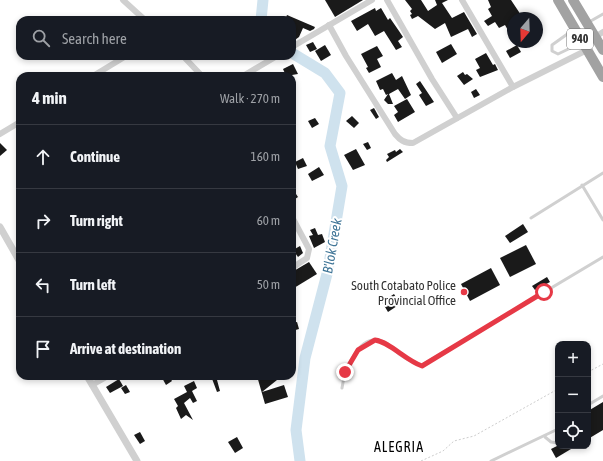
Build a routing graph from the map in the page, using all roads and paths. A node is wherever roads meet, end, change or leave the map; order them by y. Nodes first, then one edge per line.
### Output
1 (123, 0) edge
2 (372, 0) edge
3 (387, 0) edge
4 (462, 0) edge
5 (558, 0) edge
6 (573, 0) edge
7 (603, 14) edge
8 (141, 16) edge
9 (586, 23) junction
10 (329, 25) junction
11 (575, 29) junction
12 (599, 34) edge
13 (296, 45) edge
14 (585, 46) junction
15 (603, 50) edge
16 (119, 60) edge
17 (187, 60) edge
18 (270, 60) edge
19 (100, 72) edge
20 (198, 72) edge
21 (250, 72) edge
22 (603, 77) edge
23 (513, 87) junction
24 (457, 118) junction
25 (16, 124) edge
26 (0, 134) edge
27 (603, 173) edge
28 (582, 185) junction
29 (602, 214) edge
30 (531, 218) dead end
31 (603, 220) edge
32 (296, 225) edge
33 (0, 227) edge
34 (16, 255) edge
35 (603, 257) edge
36 (296, 266) edge
37 (603, 364) edge
38 (591, 370) edge
39 (89, 380) edge
40 (101, 380) edge
41 (92, 385) junction
42 (342, 388) dead end
43 (555, 391) edge
44 (603, 396) edge
45 (591, 403) edge
46 (555, 431) edge
47 (545, 437) junction
48 (555, 443) edge
49 (137, 461) edge
50 (421, 461) edge
51 (491, 461) edge

1 - 8 street
2 - 10 street
3 - 24 street
4 - 23 street
5 - 11 highway, 940
6 - 9 highway, 940
7 - 9 lane
9 - 12 highway, 940
10 - 13 street
10 - 24 street
11 - 14 highway, 940
11 - 14 lane
12 - 15 highway, 940
14 - 22 highway, 940
14 - 23 street
16 - 19 street
17 - 20 street
18 - 21 street
23 - 24 street
25 - 26 street
27 - 28 lane
28 - 29 lane
28 - 30 lane
29 - 31 lane
32 - 36 street
33 - 34 street
35 - 42 lane
37 - 38 path
39 - 41 street
40 - 41 street
41 - 49 street
43 - 50 path
44 - 45 lane
46 - 47 lane
47 - 48 lane
47 - 51 lane

